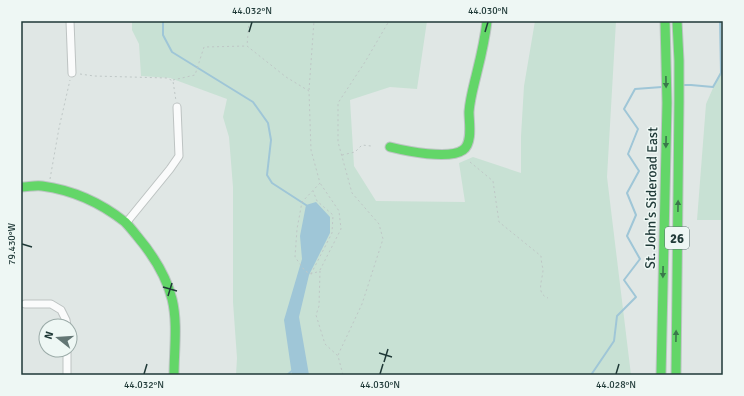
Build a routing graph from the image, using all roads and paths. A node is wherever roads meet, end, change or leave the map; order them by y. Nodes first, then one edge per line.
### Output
1 (70, 21) edge
2 (249, 21) edge
3 (314, 21) edge
4 (389, 21) edge
5 (487, 21) edge
6 (665, 21) edge
7 (677, 21) edge
8 (247, 46) junction
9 (72, 73) junction
10 (173, 80) junction
11 (309, 91) junction
12 (177, 107) joint
13 (371, 146) dead end
14 (390, 147) dead end
15 (341, 155) junction
16 (470, 162) dead end
17 (320, 183) junction
18 (21, 187) edge
19 (49, 188) junction
20 (313, 191) junction
21 (126, 223) junction
22 (320, 271) junction
23 (311, 274) junction
24 (548, 298) dead end
25 (26, 304) dead end
26 (65, 318) edge
27 (338, 356) junction
28 (67, 358) edge
29 (67, 375) edge
30 (174, 375) edge
31 (343, 375) edge
32 (661, 375) edge
33 (676, 375) edge

1 - 9 street
2 - 8 path
3 - 11 path
4 - 15 path
5 - 14 main road
6 -> 32 main road, St. John's Sideroad East / 26
33 -> 7 main road, St. John's Sideroad East / 26
8 - 10 path
8 - 11 path
9 - 10 path
9 - 19 path
10 - 12 path
11 - 17 path
12 - 21 street
13 - 15 path
15 - 27 path
16 - 24 path
17 - 20 path
17 - 22 path
18 - 19 main road
19 - 21 main road
20 - 23 path
20 - 23 path
21 - 30 main road
22 - 23 path
22 - 27 path
25 - 26 street
27 - 31 path
28 - 29 street

